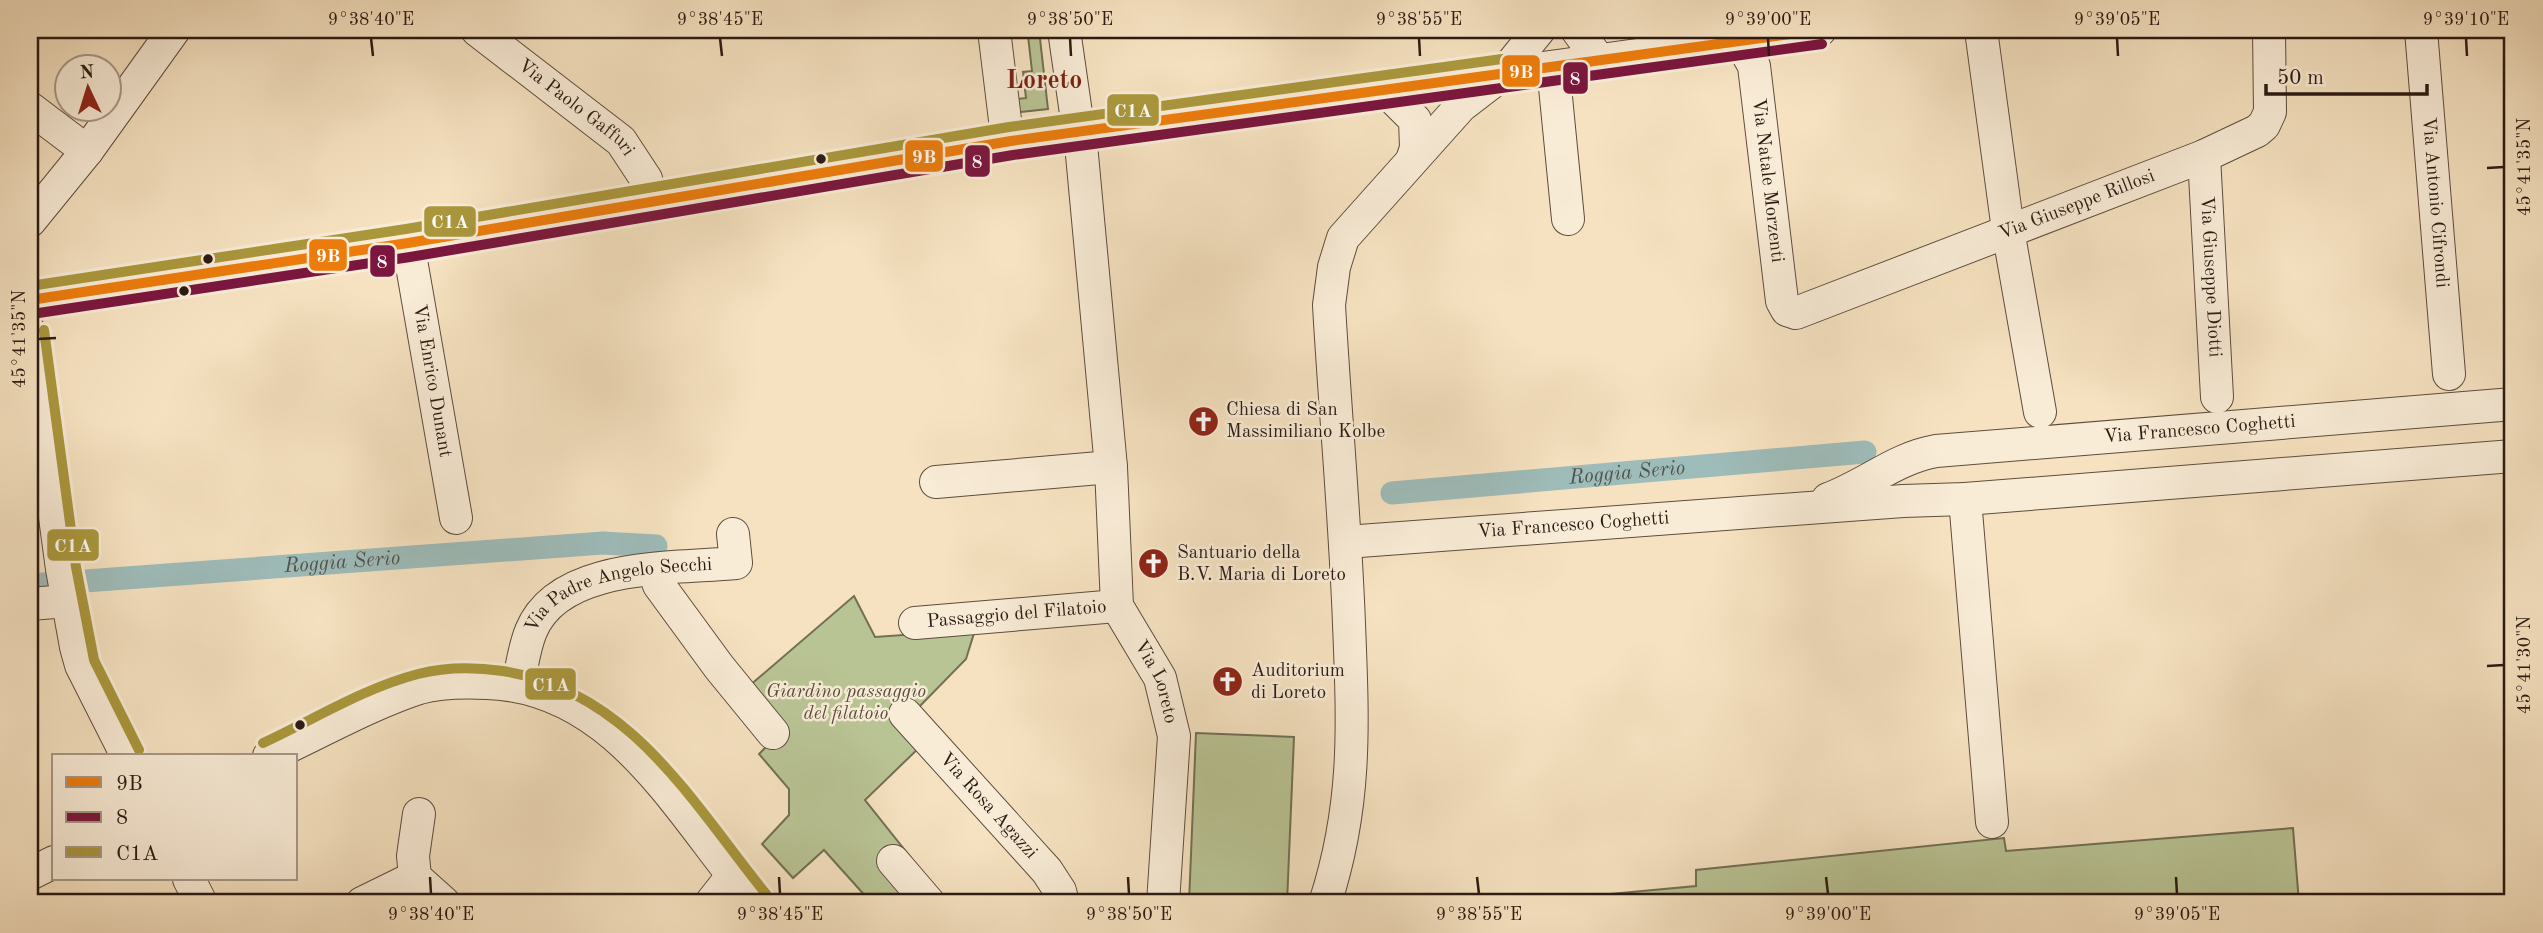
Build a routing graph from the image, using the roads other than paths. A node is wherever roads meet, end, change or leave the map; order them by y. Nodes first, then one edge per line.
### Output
1 (174, 30) edge
2 (477, 30) edge
3 (994, 30) edge
4 (1064, 30) edge
5 (1539, 30) edge
6 (1577, 30) edge
7 (1820, 30) edge
8 (1981, 30) edge
9 (2269, 30) edge
10 (2421, 30) edge
11 (1740, 41) junction
12 (1599, 60) junction
13 (1553, 67) junction
14 (1504, 73) junction
15 (1384, 89) junction
16 (30, 108) edge
17 (1078, 132) junction
18 (1011, 141) junction
19 (86, 150) junction
20 (2204, 156) junction
21 (1413, 158) junction
22 (652, 202) junction
23 (1568, 219) dead end
24 (30, 222) edge
25 (2008, 230) junction
26 (408, 243) junction
27 (30, 300) edge
28 (1796, 313) joint
29 (30, 332) edge
30 (2449, 374) dead end
31 (2217, 397) dead end
32 (2513, 404) edge
33 (2040, 412) dead end
34 (2513, 456) edge
35 (1111, 467) junction
36 (1891, 468) junction
37 (936, 482) dead end
38 (1965, 499) junction
39 (1903, 500) junction
40 (1800, 509) junction
41 (456, 518) dead end
42 (733, 534) dead end
43 (1346, 542) junction
44 (654, 571) junction
45 (67, 601) junction
46 (30, 604) edge
47 (1118, 606) junction
48 (915, 623) dead end
49 (518, 684) junction
50 (905, 715) dead end
51 (773, 733) dead end
52 (126, 754) edge
53 (273, 754) edge
54 (419, 814) dead end
55 (1992, 822) dead end
56 (893, 861) dead end
57 (52, 863) edge
58 (30, 874) edge
59 (733, 875) junction
60 (415, 877) junction
61 (190, 880) edge
62 (203, 880) edge
63 (201, 903) edge
64 (214, 903) edge
65 (362, 903) edge
66 (444, 903) edge
67 (711, 903) edge
68 (755, 903) edge
69 (929, 903) edge
70 (1063, 903) edge
71 (1163, 903) edge
72 (1325, 903) edge

1 - 19 street
2 - 22 street, Via Paolo Gaffuri
3 - 18 street
4 - 17 street, Via Loreto
5 - 14 street
6 - 12 street
7 - 11 street
8 - 25 street
9 - 20 street, Via Giuseppe Rillosi
10 - 30 street, Via Antonio Cifrondi
11 - 12 street
11 - 28 street, Via Natale Morzenti
12 - 13 street
13 - 14 street
13 - 23 street
14 - 15 street
14 - 21 street
15 - 17 street
15 - 21 street
16 - 19 street
17 - 18 street
17 - 35 street, Via Loreto
18 - 22 street
19 - 24 street
20 - 25 street, Via Giuseppe Rillosi
20 - 31 street, Via Giuseppe Diotti
21 - 43 street
22 - 26 street
25 - 28 street, Via Giuseppe Rillosi
25 - 33 street
26 - 27 street
26 - 41 street, Via Enrico Dunant
29 - 45 street
32 - 36 street, Via Francesco Coghetti
34 - 38 street, Via Francesco Coghetti
35 - 37 street
35 - 47 street, Via Loreto
36 - 39 street
36 - 40 street, Via Francesco Coghetti
38 - 39 street, Via Francesco Coghetti
38 - 55 street
39 - 40 street, Via Francesco Coghetti
40 - 43 street, Via Francesco Coghetti
42 - 44 street, Via Padre Angelo Secchi
43 - 72 street
44 - 49 street, Via Padre Angelo Secchi
44 - 51 street
45 - 46 street
45 - 52 street
47 - 48 street, Passaggio del Filatoio
47 - 71 street, Via Loreto
49 - 53 street
49 - 59 street
50 - 70 street, Via Rosa Agazzi
54 - 60 street
56 - 69 street
57 - 58 street
59 - 67 street
59 - 68 street
60 - 65 street
60 - 66 street
61 - 63 street
62 - 64 street

